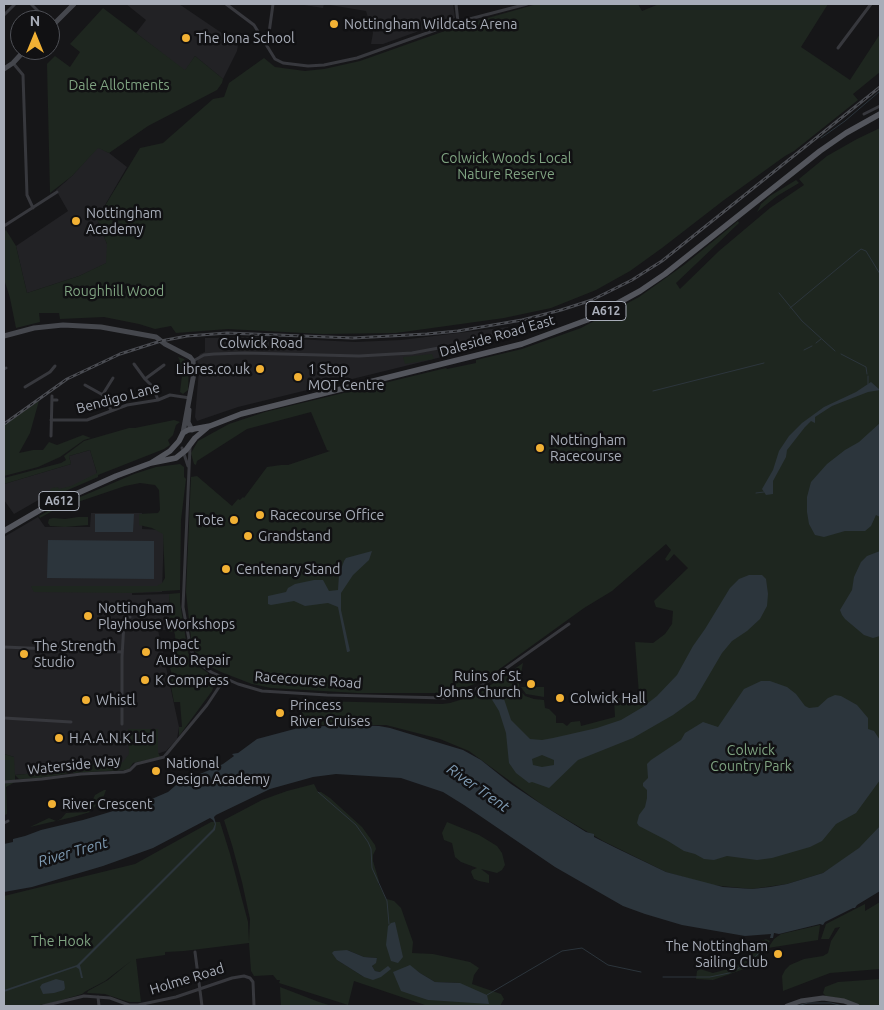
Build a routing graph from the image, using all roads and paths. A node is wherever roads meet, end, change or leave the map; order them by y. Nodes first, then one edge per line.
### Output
1 (15, 4) edge
2 (74, 4) edge
3 (226, 4) edge
4 (273, 4) edge
5 (456, 4) edge
6 (526, 4) edge
7 (871, 4) edge
8 (4, 15) edge
9 (60, 17) edge
10 (458, 22) junction
11 (263, 38) junction
12 (838, 48) dead end
13 (16, 60) edge
14 (13, 63) junction
15 (4, 69) edge
16 (880, 106) edge
17 (865, 113) dead end
18 (880, 114) edge
19 (57, 192) dead end
20 (33, 208) junction
21 (4, 226) edge
22 (4, 336) edge
23 (441, 355) dead end
24 (193, 361) junction
25 (161, 365) dead end
26 (55, 366) dead end
27 (135, 367) dead end
28 (106, 379) dead end
29 (145, 379) junction
30 (85, 385) dead end
31 (25, 387) dead end
32 (89, 388) junction
33 (86, 392) dead end
34 (103, 395) junction
35 (190, 398) junction
36 (57, 400) dead end
37 (158, 400) junction
38 (189, 407) junction
39 (111, 410) junction
40 (51, 420) junction
41 (210, 426) junction
42 (46, 430) dead end
43 (51, 430) junction
44 (193, 430) junction
45 (183, 433) junction
46 (51, 436) dead end
47 (195, 438) junction
48 (179, 442) junction
49 (186, 449) junction
50 (176, 458) junction
51 (186, 461) junction
52 (151, 462) junction
53 (189, 467) junction
54 (4, 531) edge
55 (130, 617) dead end
56 (569, 624) dead end
57 (4, 647) edge
58 (122, 652) junction
59 (225, 678) junction
60 (4, 718) edge
61 (71, 722) dead end
62 (122, 724) dead end
63 (4, 782) edge
64 (195, 952) dead end
65 (200, 989) junction
66 (98, 997) junction
67 (150, 1004) edge
68 (43, 1006) edge
69 (48, 1006) edge
70 (99, 1006) edge
71 (202, 1006) edge
72 (254, 1006) edge
73 (787, 1006) edge
74 (857, 1006) edge

1 - 8 street
2 - 9 street
3 - 11 street
4 - 11 street
5 - 10 street
6 - 10 street
7 - 12 street
10 - 11 street
13 - 14 street
14 - 15 street
14 - 20 street
16 - 17 street
18 - 41 main road, Daleside Road East / A612
19 - 20 street
20 - 21 street
22 - 24 street
23 - 24 street, Colwick Road
24 - 35 street
25 - 29 street
26 - 31 street
27 - 29 street
28 - 34 street
29 - 37 street
30 - 32 street
32 - 33 street
32 - 34 street
34 - 39 street
35 - 37 street, Bendigo Lane
35 - 38 street
36 - 40 street, Bendigo Lane
37 - 39 street, Bendigo Lane
38 - 44 street
38 - 45 street
39 - 40 street, Bendigo Lane
40 - 43 street, Bendigo Lane
41 - 44 main road, Daleside Road East / A612
41 - 47 main road, Daleside Road East / A612
42 - 43 street
43 - 46 street, Bendigo Lane
44 - 45 main road, Daleside Road East
44 - 47 main road
45 - 48 main road
47 - 49 main road, Daleside Road East
48 - 49 main road
48 - 52 main road, A612
49 - 50 main road, A612
49 - 51 street, Racecourse Road
49 - 53 street, Racecourse Road
50 - 51 street
50 - 52 main road, A612
51 - 53 street, Racecourse Road
52 - 54 main road, A612
53 - 59 street, Racecourse Road
55 - 58 street
56 - 59 street, Racecourse Road
57 - 58 street
58 - 62 street
59 - 63 street, Waterside Way
60 - 61 street
64 - 65 street
65 - 67 street, Holme Road
65 - 71 street
65 - 72 street, Holme Road
66 - 67 street, Holme Road
66 - 69 street, Holme Road
66 - 70 street
68 - 69 street, Holme Road
73 - 74 street

